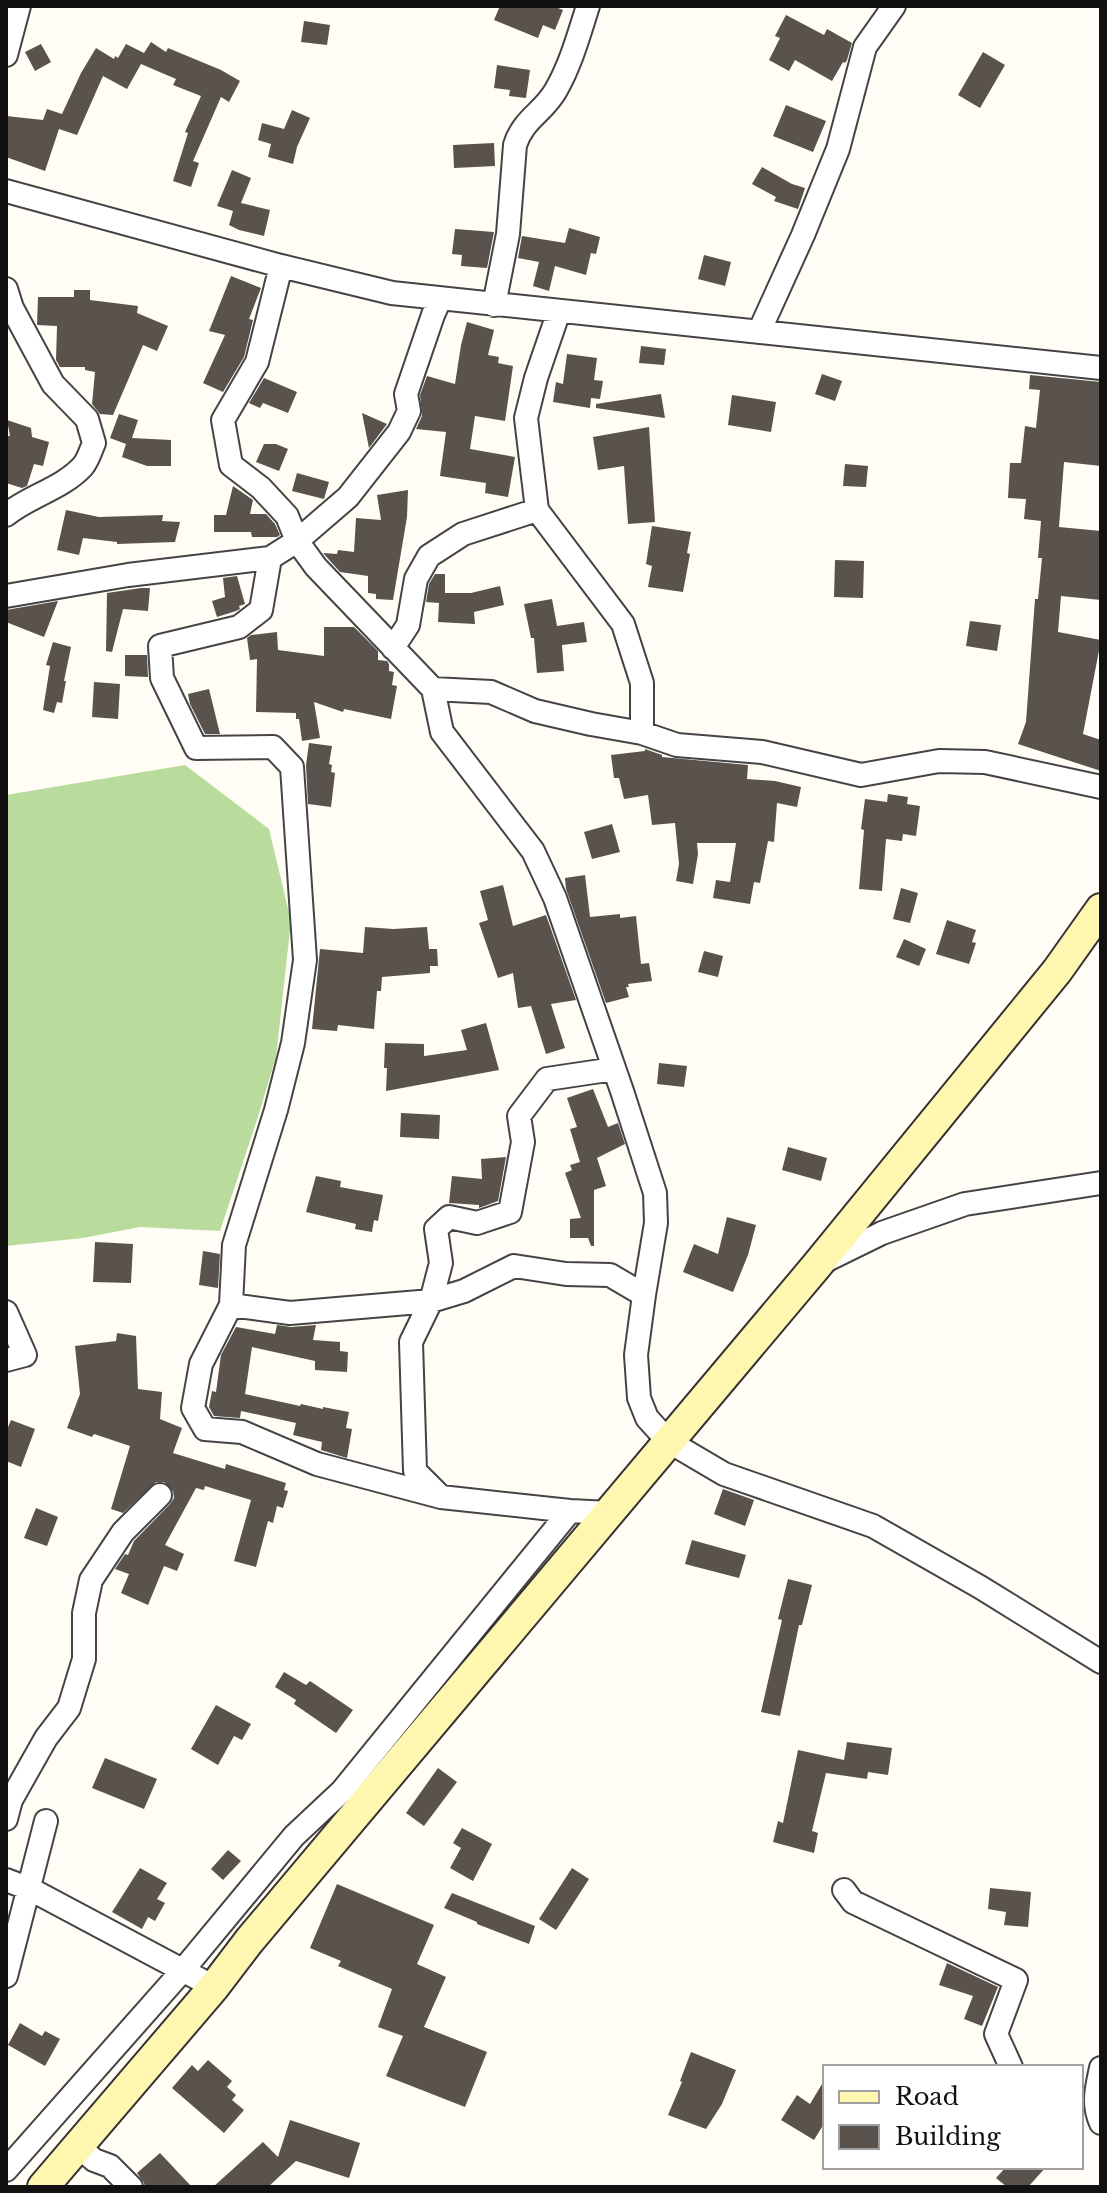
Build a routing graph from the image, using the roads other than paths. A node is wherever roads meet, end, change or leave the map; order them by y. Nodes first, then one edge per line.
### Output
1 (19, 6) edge
2 (588, 6) edge
3 (894, 6) edge
4 (6, 55) edge
5 (6, 191) edge
6 (281, 266) junction
7 (6, 289) edge
8 (440, 299) junction
9 (494, 305) junction
10 (559, 311) junction
11 (759, 332) junction
12 (1101, 368) edge
13 (537, 510) junction
14 (6, 515) edge
15 (297, 541) junction
16 (270, 558) junction
17 (6, 596) edge
18 (393, 648) junction
19 (433, 689) junction
20 (642, 733) junction
21 (1101, 787) edge
22 (1101, 909) edge
23 (614, 1069) junction
24 (1101, 1183) edge
25 (818, 1264) junction
26 (644, 1295) junction
27 (431, 1301) junction
28 (231, 1305) junction
29 (6, 1312) edge
30 (6, 1360) edge
31 (668, 1441) junction
32 (160, 1495) dead end
33 (441, 1497) junction
34 (570, 1511) junction
35 (610, 1513) junction
36 (1101, 1662) edge
37 (6, 1819) edge
38 (46, 1821) dead end
39 (6, 1880) edge
40 (30, 1889) junction
41 (844, 1890) dead end
42 (183, 1970) junction
43 (6, 1976) edge
44 (214, 1987) junction
45 (1010, 2065) edge
46 (1101, 2068) edge
47 (1101, 2122) edge
48 (78, 2146) junction
49 (6, 2170) edge
50 (43, 2187) edge
51 (131, 2187) edge

1 - 4 street
2 - 9 street
3 - 11 street
5 - 6 street
6 - 8 street
6 - 15 street
7 - 14 street
8 - 9 street
8 - 15 street
9 - 10 street
10 - 11 street
10 - 13 street
11 - 12 street
13 - 18 street
13 - 20 street
15 - 16 street
15 - 18 street
16 - 17 street
16 - 28 street
18 - 19 street
19 - 20 street
19 - 23 street
20 - 21 street
22 - 25 main road
23 - 26 street
23 - 27 street
24 - 25 street
25 - 31 main road
26 - 27 street
26 - 31 street
27 - 28 street
27 - 33 street
28 - 33 street
29 - 30 street
31 - 35 main road
31 - 36 street
32 - 37 street
33 - 34 street
34 - 35 street
34 - 42 street
35 - 44 main road
38 - 40 street
39 - 40 street
40 - 42 street
40 - 43 street
41 - 45 street
42 - 44 street
42 - 49 street
44 - 48 main road
46 - 47 street
48 - 50 main road
48 - 51 street

